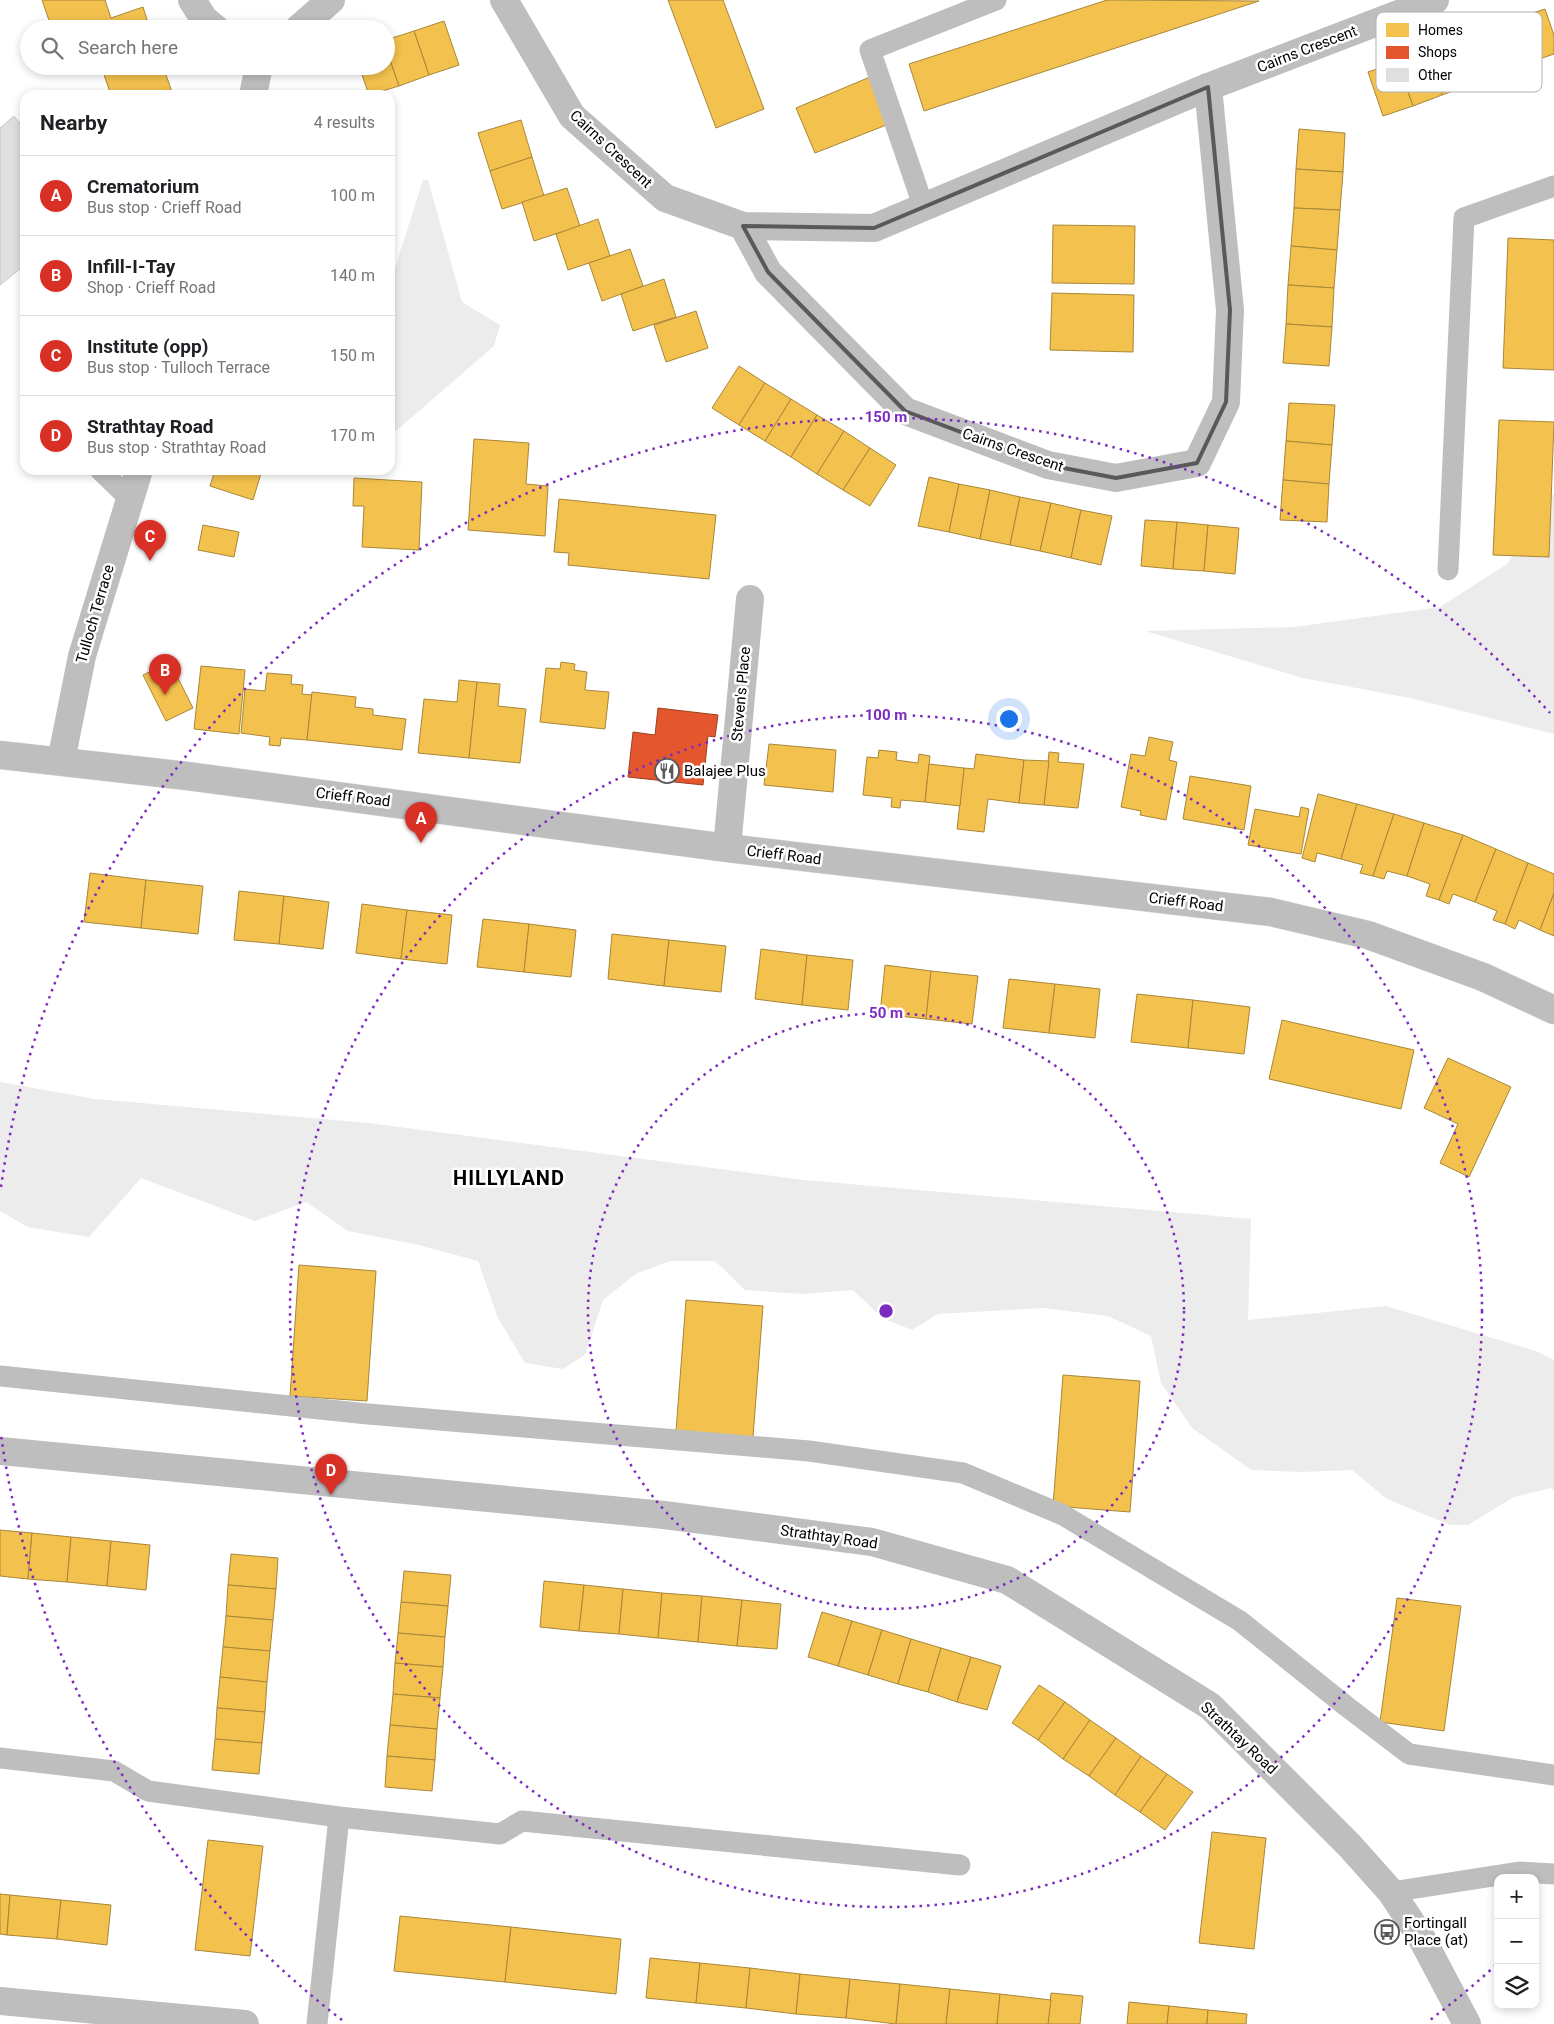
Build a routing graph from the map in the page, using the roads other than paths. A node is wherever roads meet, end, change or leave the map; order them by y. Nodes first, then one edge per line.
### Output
1 (192, 0) edge
2 (331, 0) edge
3 (504, 0) edge
4 (996, 0) edge
5 (1435, 0) edge
6 (1404, 12) edge
7 (205, 20) edge
8 (308, 20) edge
9 (1376, 23) edge
10 (257, 75) edge
11 (1208, 87) junction
12 (254, 90) edge
13 (1554, 186) edge
14 (924, 208) junction
15 (743, 226) junction
16 (105, 475) edge
17 (137, 475) edge
18 (130, 499) junction
19 (1448, 570) dead end
20 (750, 599) dead end
21 (0, 755) edge
22 (61, 761) junction
23 (727, 848) junction
24 (1554, 1010) edge
25 (0, 1376) edge
26 (0, 1451) edge
27 (0, 1758) edge
28 (1554, 1775) edge
29 (339, 1816) junction
30 (960, 1865) dead end
31 (1554, 1874) edge
32 (1391, 1892) junction
33 (0, 2001) edge
34 (65, 2016) edge
35 (245, 2024) edge
36 (317, 2024) edge
37 (1467, 2024) edge

1 - 7 street
2 - 8 street
3 - 15 street, Cairns Crescent
4 - 14 lane
5 - 6 street, Cairns Crescent
9 - 11 street, Cairns Crescent
10 - 12 street
11 - 14 street, Cairns Crescent
11 - 15 street, Cairns Crescent
13 - 19 lane
14 - 15 street, Cairns Crescent
16 - 18 lane
17 - 18 street, Tulloch Terrace
18 - 22 street, Tulloch Terrace
20 - 23 street, Steven's Place
21 - 22 street, Crieff Road
22 - 23 street, Crieff Road
23 - 24 street, Crieff Road
25 - 28 lane
26 - 32 street, Strathtay Road
27 - 29 lane
29 - 30 lane
29 - 36 lane
31 - 32 lane
32 - 37 street, Strathtay Road
33 - 34 street
34 - 35 street

